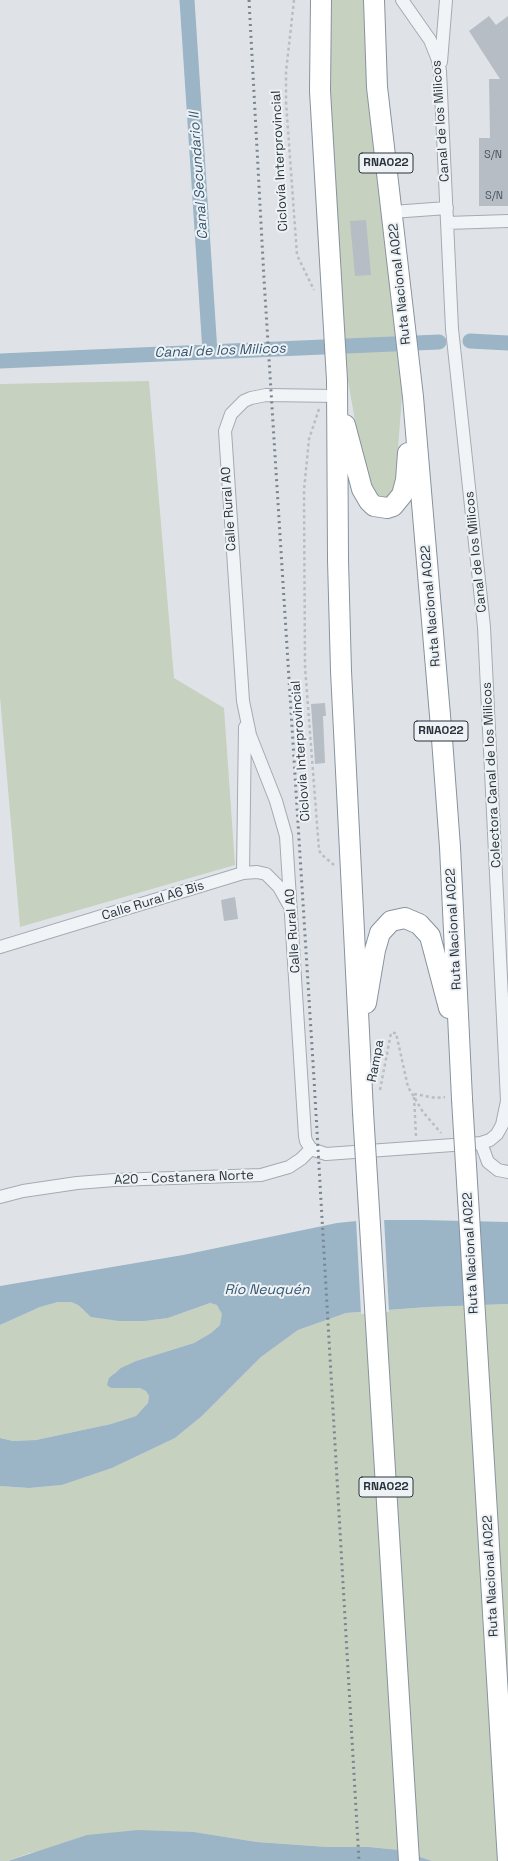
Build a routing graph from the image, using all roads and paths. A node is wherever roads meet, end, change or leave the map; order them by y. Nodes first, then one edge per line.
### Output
1 (294, 0) edge
2 (322, 0) edge
3 (374, 0) edge
4 (402, 0) edge
5 (446, 0) edge
6 (440, 71) junction
7 (447, 208) junction
8 (392, 212) junction
9 (508, 222) edge
10 (448, 223) junction
11 (317, 295) dead end
12 (333, 390) junction
13 (413, 397) junction
14 (485, 635) joint
15 (246, 718) junction
16 (338, 869) dead end
17 (244, 873) junction
18 (291, 908) junction
19 (0, 947) edge
20 (360, 1040) junction
21 (460, 1055) junction
22 (380, 1093) dead end
23 (414, 1094) junction
24 (436, 1098) dead end
25 (481, 1143) junction
26 (450, 1145) junction
27 (417, 1147) junction
28 (311, 1149) junction
29 (508, 1172) edge
30 (0, 1197) edge
31 (409, 1861) edge
32 (508, 1861) edge

1 - 11 path, Ciclovía Interprovincial
2 - 12 highway, RNA022
3 - 8 highway, Ruta Nacional A022 / RNA022
4 - 6 street, Canal de los Milicos
5 - 6 street
6 - 7 street, Canal de los Milicos
7 - 8 street
7 - 10 street, Canal de los Milicos
8 - 13 highway, Ruta Nacional A022 / RNA022
9 - 10 street
10 - 14 street, Canal de los Milicos
12 - 13 highway
12 - 15 street, Calle Rural A0
12 - 16 path, Ciclovía Interprovincial
12 - 20 highway, RNA022
13 - 21 highway, Ruta Nacional A022 / RNA022
14 - 25 street, Colectora Canal de los Milicos
15 - 17 street, Calle Rural A0
15 - 18 street, Calle Rural A0
17 - 18 street, Calle Rural A6 Bis
17 - 19 street, Calle Rural A6 Bis
18 - 28 street, Calle Rural A0
20 - 21 highway
20 - 31 highway, RNA022, bridge
21 - 32 highway, Ruta Nacional A022 / RNA022, bridge
22 - 23 path, Rampa
23 - 24 path
23 - 26 path
23 - 27 path
25 - 26 street
25 - 29 street
26 - 27 street
27 - 28 street
28 - 30 street, A20 - Costanera Norte

